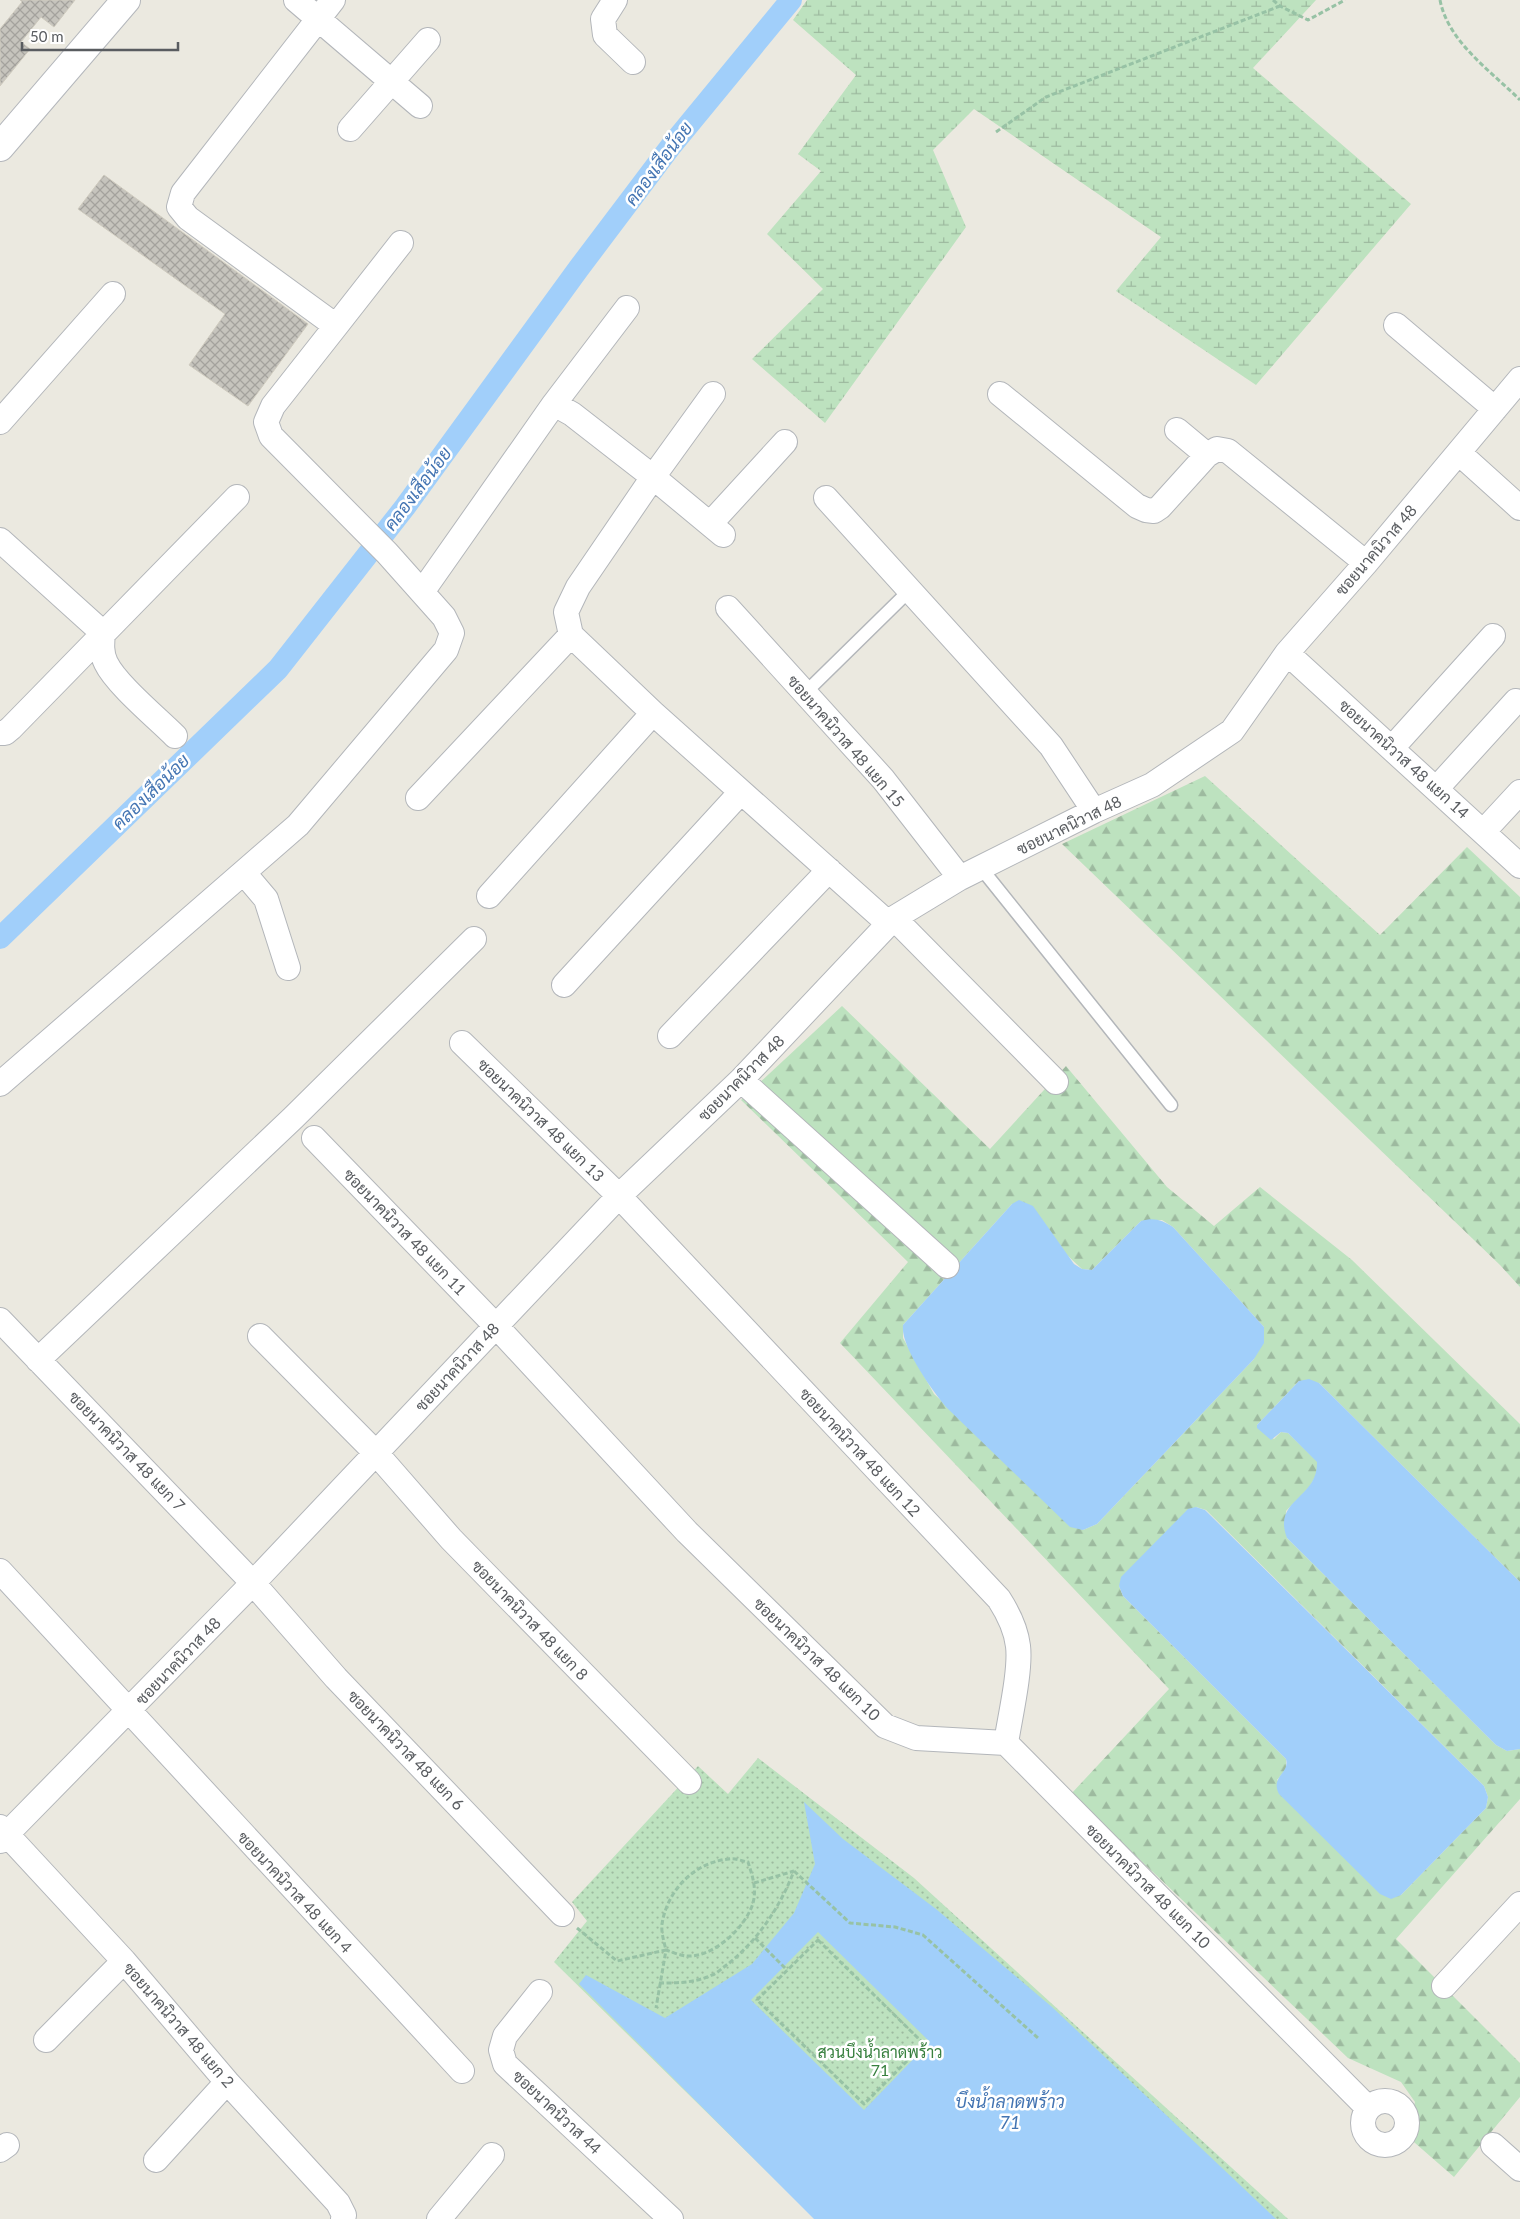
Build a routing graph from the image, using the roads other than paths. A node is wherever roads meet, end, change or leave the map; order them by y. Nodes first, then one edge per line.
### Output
1 (126, 0) edge
2 (296, 0) edge
3 (333, 0) edge
4 (611, 1) edge
5 (317, 18) junction
6 (428, 40) dead end
7 (632, 62) dead end
8 (390, 81) junction
9 (420, 106) dead end
10 (350, 129) dead end
11 (0, 147) edge
12 (401, 243) dead end
13 (113, 294) dead end
14 (627, 308) dead end
15 (1396, 325) dead end
16 (336, 326) junction
17 (1520, 380) edge
18 (713, 394) dead end
19 (1000, 394) dead end
20 (554, 404) junction
21 (1495, 409) junction
22 (0, 422) edge
23 (1177, 430) dead end
24 (786, 442) dead end
25 (1459, 453) junction
26 (1207, 455) junction
27 (652, 477) junction
28 (237, 497) dead end
29 (826, 498) dead end
30 (1520, 508) edge
31 (0, 540) edge
32 (1366, 563) junction
33 (910, 590) junction
34 (422, 592) junction
35 (728, 608) dead end
36 (103, 633) junction
37 (571, 635) junction
38 (1493, 636) dead end
39 (1287, 653) junction
40 (805, 693) junction
41 (1516, 701) dead end
42 (653, 713) junction
43 (0, 733) edge
44 (174, 736) dead end
45 (1392, 748) junction
46 (1437, 788) junction
47 (741, 792) junction
48 (1520, 792) edge
49 (418, 798) dead end
50 (1094, 811) junction
51 (1483, 832) junction
52 (1520, 866) edge
53 (829, 870) junction
54 (244, 873) junction
55 (970, 873) junction
56 (488, 896) dead end
57 (892, 921) junction
58 (474, 939) dead end
59 (288, 968) dead end
60 (564, 985) dead end
61 (670, 1036) dead end
62 (462, 1043) dead end
63 (741, 1080) junction
64 (1056, 1082) dead end
65 (0, 1084) edge
66 (1170, 1105) dead end
67 (314, 1138) dead end
68 (619, 1196) junction
69 (947, 1266) dead end
70 (0, 1320) edge
71 (496, 1326) junction
72 (260, 1336) dead end
73 (38, 1360) junction
74 (376, 1453) junction
75 (0, 1571) edge
76 (253, 1583) junction
77 (128, 1712) junction
78 (1006, 1743) junction
79 (689, 1782) dead end
80 (2, 1834) edge
81 (1520, 1904) edge
82 (562, 1914) road end
83 (124, 1961) junction
84 (1444, 1986) dead end
85 (540, 1992) dead end
86 (46, 2040) dead end
87 (462, 2072) dead end
88 (227, 2082) junction
89 (1368, 2108) dead end
90 (1493, 2145) dead end
91 (492, 2155) dead end
92 (156, 2160) dead end
93 (1520, 2169) edge
94 (343, 2219) edge
95 (439, 2219) edge
96 (671, 2219) edge

1 - 11 main road
2 - 5 street
3 - 5 street
4 - 7 street
5 - 8 street
5 - 16 street
6 - 8 street
8 - 9 street
8 - 10 street
12 - 16 street
13 - 22 street
14 - 20 street
15 - 21 street
16 - 34 street
17 - 21 street, ซอยนาคนิวาส 48
18 - 27 street
19 - 26 street
20 - 27 street
20 - 34 street
21 - 25 street, ซอยนาคนิวาส 48
23 - 26 street
24 - 27 street
25 - 30 street
25 - 32 street, ซอยนาคนิวาส 48
26 - 32 street
27 - 37 street
28 - 36 street
29 - 33 street
31 - 36 street
32 - 39 street, ซอยนาคนิวาส 48
33 - 40 lane
33 - 50 street
34 - 54 street
35 - 40 street, ซอยนาคนิวาส 48 แยก 15
36 - 43 street
36 - 44 street
37 - 42 street
37 - 49 street
38 - 45 street
39 - 45 street, ซอยนาคนิวาส 48 แยก 14
39 - 50 street, ซอยนาคนิวาส 48
40 - 55 street, ซอยนาคนิวาส 48 แยก 15
41 - 46 street
42 - 47 street
42 - 56 street
45 - 46 street, ซอยนาคนิวาส 48 แยก 14
46 - 51 street, ซอยนาคนิวาส 48 แยก 14
47 - 53 street
47 - 60 street
48 - 51 street
50 - 55 street, ซอยนาคนิวาส 48
51 - 52 street, ซอยนาคนิวาส 48 แยก 14
53 - 57 street
53 - 61 street
54 - 59 street
54 - 65 street
55 - 57 street, ซอยนาคนิวาส 48
55 - 66 lane
57 - 63 street, ซอยนาคนิวาส 48
57 - 64 street
58 - 73 street
62 - 68 street, ซอยนาคนิวาส 48 แยก 13
63 - 68 street, ซอยนาคนิวาส 48
63 - 69 street
67 - 71 street, ซอยนาคนิวาส 48 แยก 11
68 - 71 street, ซอยนาคนิวาส 48
68 - 78 street, ซอยนาคนิวาส 48 แยก 12
70 - 73 street, ซอยนาคนิวาส 48 แยก 7
71 - 74 street, ซอยนาคนิวาส 48
71 - 78 street, ซอยนาคนิวาส 48 แยก 10
72 - 74 street, ซอยนาคนิวาส 48 แยก 8
73 - 76 street, ซอยนาคนิวาส 48 แยก 7
74 - 76 street, ซอยนาคนิวาส 48
74 - 79 street, ซอยนาคนิวาส 48 แยก 8
75 - 77 street, ซอยนาคนิวาส 48 แยก 4
76 - 77 street, ซอยนาคนิวาส 48
76 - 82 street, ซอยนาคนิวาส 48 แยก 6
77 - 80 street, ซอยนาคนิวาส 48
77 - 87 street, ซอยนาคนิวาส 48 แยก 4
78 - 89 street, ซอยนาคนิวาส 48 แยก 10
80 - 83 street, ซอยนาคนิวาส 48 แยก 2
81 - 84 street
83 - 86 street
83 - 88 street, ซอยนาคนิวาส 48 แยก 2
85 - 96 street, ซอยนาคนิวาส 44
88 - 92 street
88 - 94 street, ซอยนาคนิวาส 48 แยก 2
90 - 93 street
91 - 95 street

